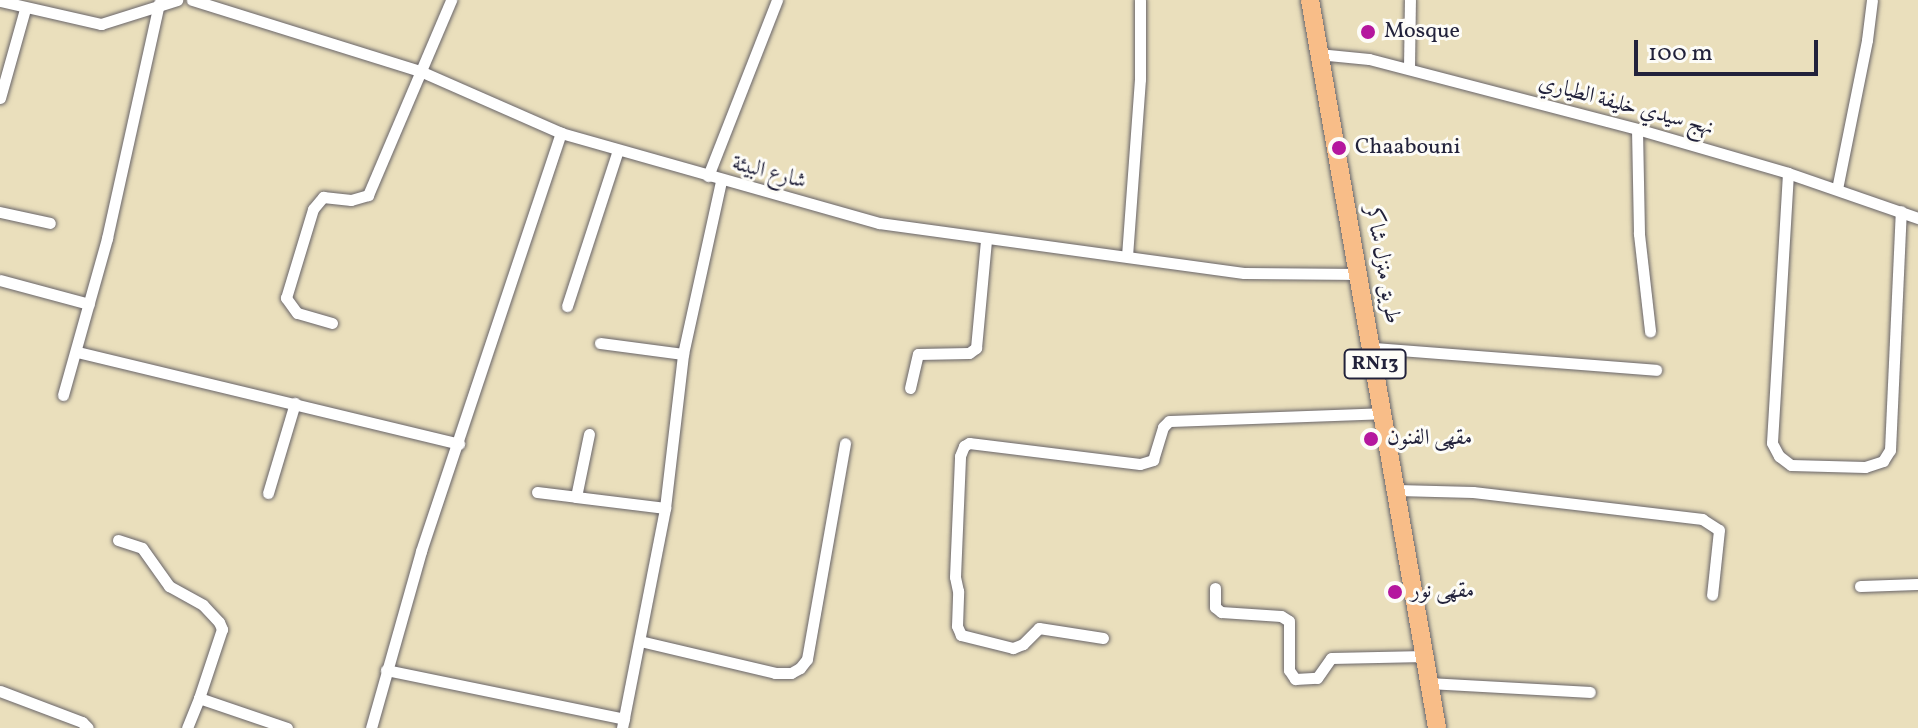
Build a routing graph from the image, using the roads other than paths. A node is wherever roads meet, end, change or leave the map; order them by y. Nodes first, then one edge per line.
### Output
1 (177, 0) edge
2 (192, 0) edge
3 (451, 0) edge
4 (777, 0) edge
5 (1140, 0) edge
6 (1310, 0) edge
7 (1410, 0) edge
8 (1872, 0) edge
9 (0, 1) edge
10 (156, 3) edge
11 (25, 9) junction
12 (1318, 54) junction
13 (1409, 68) junction
14 (420, 71) junction
15 (0, 98) edge
16 (1637, 129) junction
17 (561, 133) junction
18 (618, 150) junction
19 (1788, 173) junction
20 (708, 176) junction
21 (721, 181) junction
22 (1837, 189) junction
23 (1901, 211) junction
24 (0, 212) edge
25 (1918, 218) edge
26 (50, 223) dead end
27 (986, 240) junction
28 (1127, 256) junction
29 (1360, 274) junction
30 (0, 280) edge
31 (89, 304) junction
32 (567, 306) dead end
33 (332, 323) dead end
34 (1650, 331) dead end
35 (600, 343) dead end
36 (1373, 348) junction
37 (77, 352) junction
38 (683, 354) junction
39 (1656, 370) dead end
40 (910, 388) dead end
41 (63, 395) dead end
42 (295, 403) junction
43 (1383, 413) junction
44 (589, 434) dead end
45 (845, 443) dead end
46 (459, 444) junction
47 (1397, 490) junction
48 (537, 492) dead end
49 (268, 493) dead end
50 (576, 497) junction
51 (665, 508) junction
52 (118, 540) dead end
53 (1918, 584) edge
54 (1860, 586) dead end
55 (1215, 588) dead end
56 (1712, 595) dead end
57 (1103, 638) dead end
58 (640, 641) junction
59 (1425, 656) junction
60 (386, 670) junction
61 (1429, 683) junction
62 (0, 691) edge
63 (1590, 692) dead end
64 (199, 698) junction
65 (623, 724) edge
66 (88, 728) edge
67 (187, 728) edge
68 (287, 728) edge
69 (371, 728) edge
70 (1437, 728) edge

1 - 10 street
2 - 14 street, شارع البيئة
3 - 14 street
4 - 20 street
5 - 28 street
6 - 12 main road, طريق منزل شاكر / RN13
7 - 13 street
8 - 22 street
9 - 11 street
10 - 11 street
10 - 31 street
11 - 15 street
12 - 13 street, نهج سيدي خليفة الطياري
12 - 29 main road, طريق منزل شاكر / RN13
13 - 16 street, نهج سيدي خليفة الطياري
14 - 17 street, شارع البيئة
14 - 33 street
16 - 19 street, نهج سيدي خليفة الطياري
16 - 34 street
17 - 18 street, شارع البيئة
17 - 46 street
18 - 20 street, شارع البيئة
18 - 32 street
19 - 22 street, نهج سيدي خليفة الطياري
19 - 23 street
20 - 21 street, شارع البيئة
21 - 27 street, شارع البيئة
21 - 38 street
22 - 23 street, نهج سيدي خليفة الطياري
23 - 25 street, نهج سيدي خليفة الطياري
24 - 26 street
27 - 28 street, شارع البيئة
27 - 40 street
28 - 29 street, شارع البيئة
29 - 36 main road, طريق منزل شاكر / RN13
30 - 31 street
31 - 37 street
35 - 38 street
36 - 39 street
36 - 43 main road, طريق منزل شاكر / RN13
37 - 41 street
37 - 42 street
38 - 51 street
42 - 46 street
42 - 49 street
43 - 47 main road, طريق منزل شاكر / RN13
43 - 57 street
44 - 50 street
45 - 58 street
46 - 60 street
47 - 56 street
47 - 59 main road, طريق منزل شاكر / RN13
48 - 50 street
50 - 51 street
51 - 58 street
52 - 64 street
53 - 54 street
55 - 59 street
58 - 65 street
59 - 61 main road, طريق منزل شاكر / RN13
60 - 65 street
60 - 69 street
61 - 63 street
61 - 70 main road, طريق منزل شاكر / RN13
62 - 66 street
64 - 67 street
64 - 68 street

